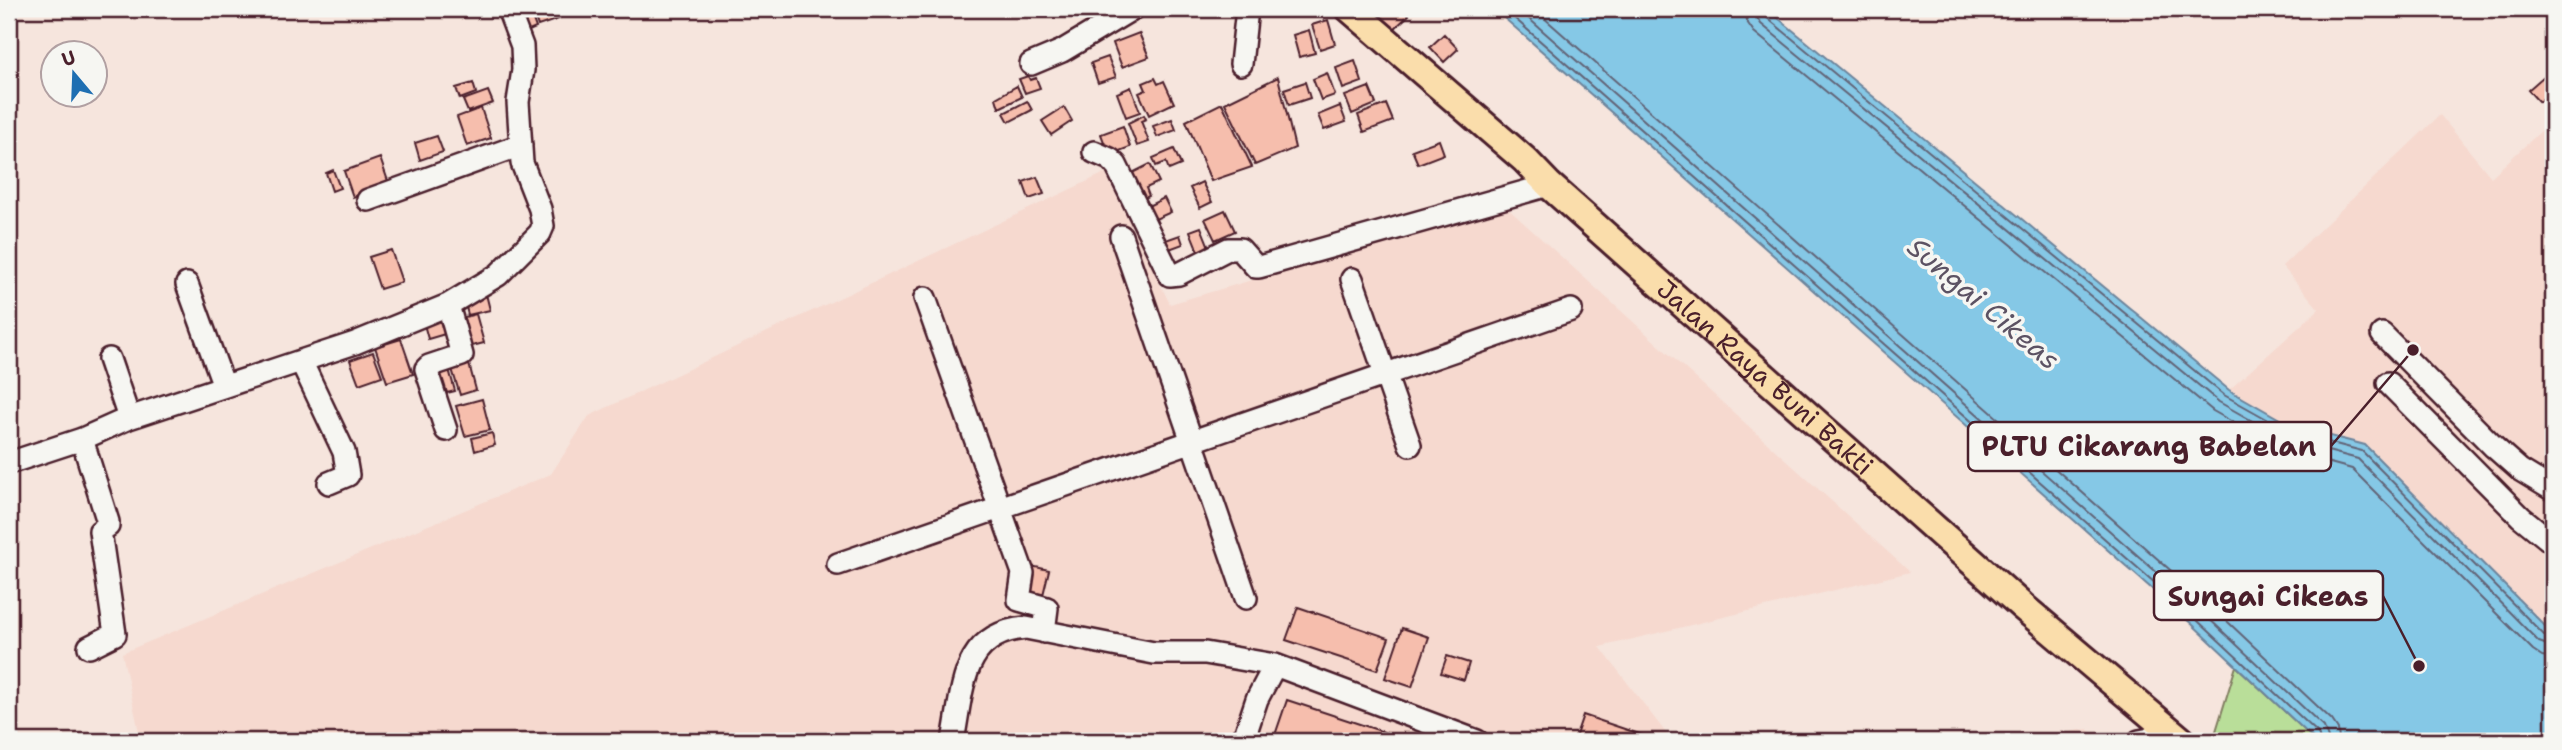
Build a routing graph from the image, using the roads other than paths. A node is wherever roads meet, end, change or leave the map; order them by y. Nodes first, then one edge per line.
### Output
1 (508, 9) edge
2 (1132, 9) edge
3 (1247, 9) edge
4 (1350, 9) edge
5 (1031, 64) dead end
6 (1241, 64) dead end
7 (521, 145) junction
8 (1094, 152) dead end
9 (1549, 185) junction
10 (368, 200) dead end
11 (1121, 236) dead end
12 (1352, 279) dead end
13 (187, 284) dead end
14 (925, 298) dead end
15 (448, 304) junction
16 (1571, 310) dead end
17 (2382, 334) dead end
18 (109, 359) dead end
19 (301, 361) junction
20 (1385, 374) junction
21 (2388, 383) dead end
22 (224, 386) junction
23 (129, 418) junction
24 (446, 430) dead end
25 (82, 439) junction
26 (1192, 441) junction
27 (1410, 445) dead end
28 (9, 463) edge
29 (329, 483) dead end
30 (2553, 490) edge
31 (1000, 508) junction
32 (2553, 543) edge
33 (838, 565) dead end
34 (1246, 598) dead end
35 (1044, 632) junction
36 (89, 647) dead end
37 (1275, 665) junction
38 (2157, 738) edge
39 (953, 741) edge
40 (1243, 741) edge
41 (1477, 741) edge

1 - 7 street
2 - 5 street
3 - 6 street
4 - 9 main road, Jalan Raya Buni Bakti
7 - 10 street
7 - 15 street
8 - 9 street
9 - 38 main road, Jalan Raya Buni Bakti
11 - 26 street
12 - 20 street
13 - 22 street
14 - 31 street
15 - 19 street
15 - 24 street
16 - 20 street
17 - 30 street
18 - 23 street
19 - 22 street
19 - 29 street
20 - 26 street
20 - 27 street
21 - 32 street
22 - 23 street
23 - 25 street
25 - 28 street
25 - 36 street
26 - 31 street
26 - 34 street
31 - 33 street
31 - 35 street
35 - 37 street
35 - 39 street
37 - 40 street
37 - 41 street

